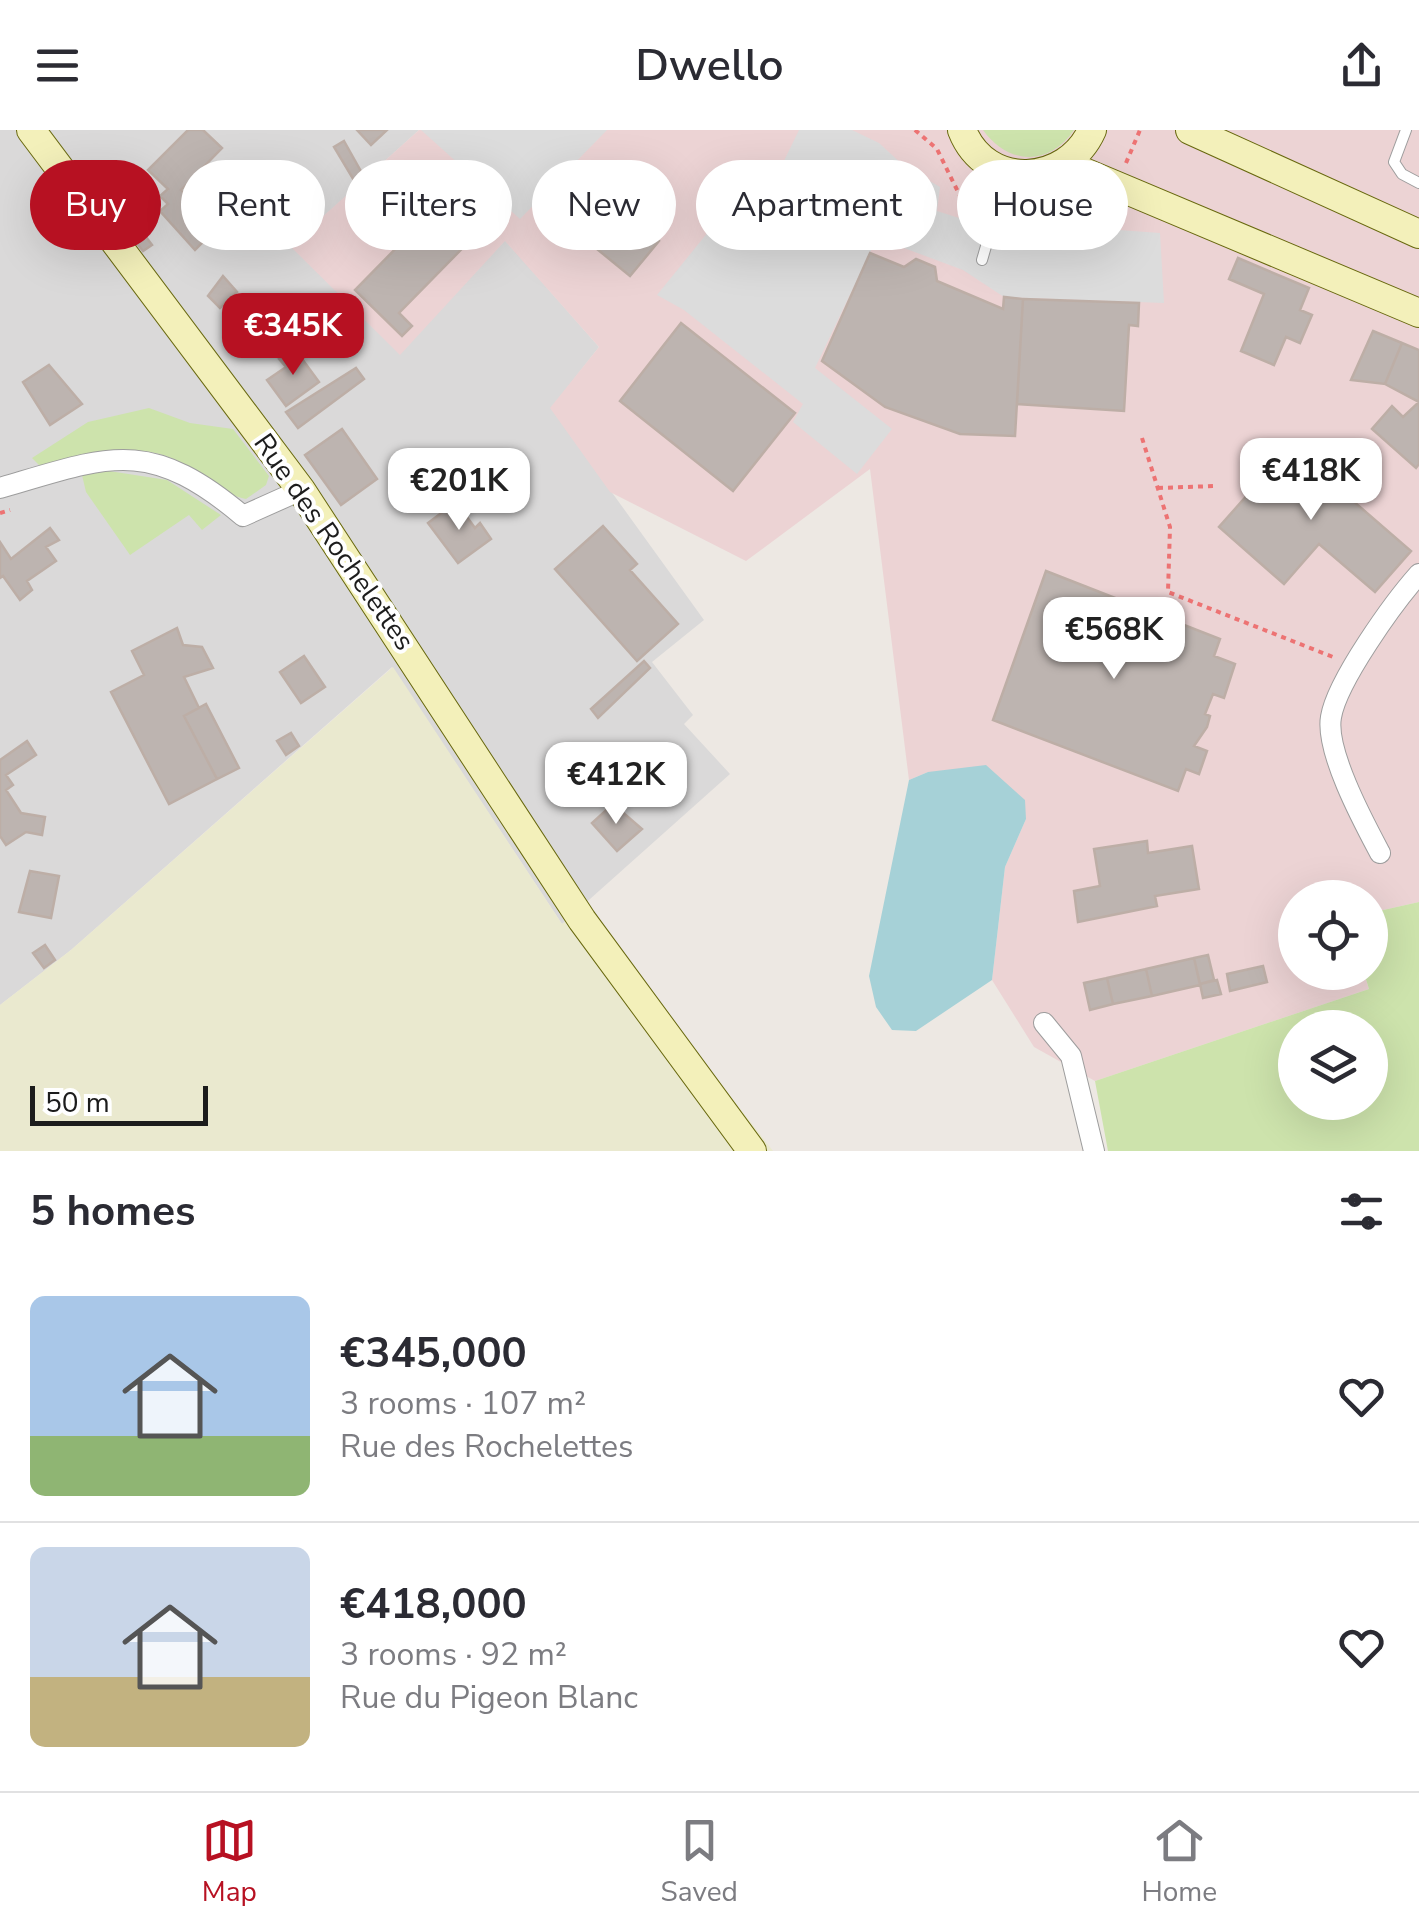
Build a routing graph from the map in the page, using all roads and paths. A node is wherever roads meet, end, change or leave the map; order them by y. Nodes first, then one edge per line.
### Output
1 (31, 130) edge
2 (962, 130) edge
3 (1092, 130) edge
4 (1190, 130) edge
5 (1406, 130) edge
6 (986, 160) edge
7 (1069, 160) edge
8 (1419, 183) edge
9 (1128, 190) edge
10 (1419, 234) edge
11 (985, 250) edge
12 (982, 260) dead end
13 (1419, 312) edge
14 (1142, 438) dead end
15 (1215, 486) dead end
16 (0, 488) edge
17 (1158, 488) junction
18 (302, 490) junction
19 (1419, 574) edge
20 (1356, 666) junction
21 (1380, 853) dead end
22 (1044, 1023) dead end
23 (752, 1151) edge
24 (1094, 1151) edge

1 - 18 street, Rue des Rochelettes
2 - 6 street
3 - 7 street
4 - 10 street
5 - 8 lane
9 - 13 street
11 - 12 lane
14 - 17 path
15 - 17 path
16 - 18 street
17 - 20 path
18 - 23 street, Rue des Rochelettes
19 - 20 street
20 - 21 street
22 - 24 street

